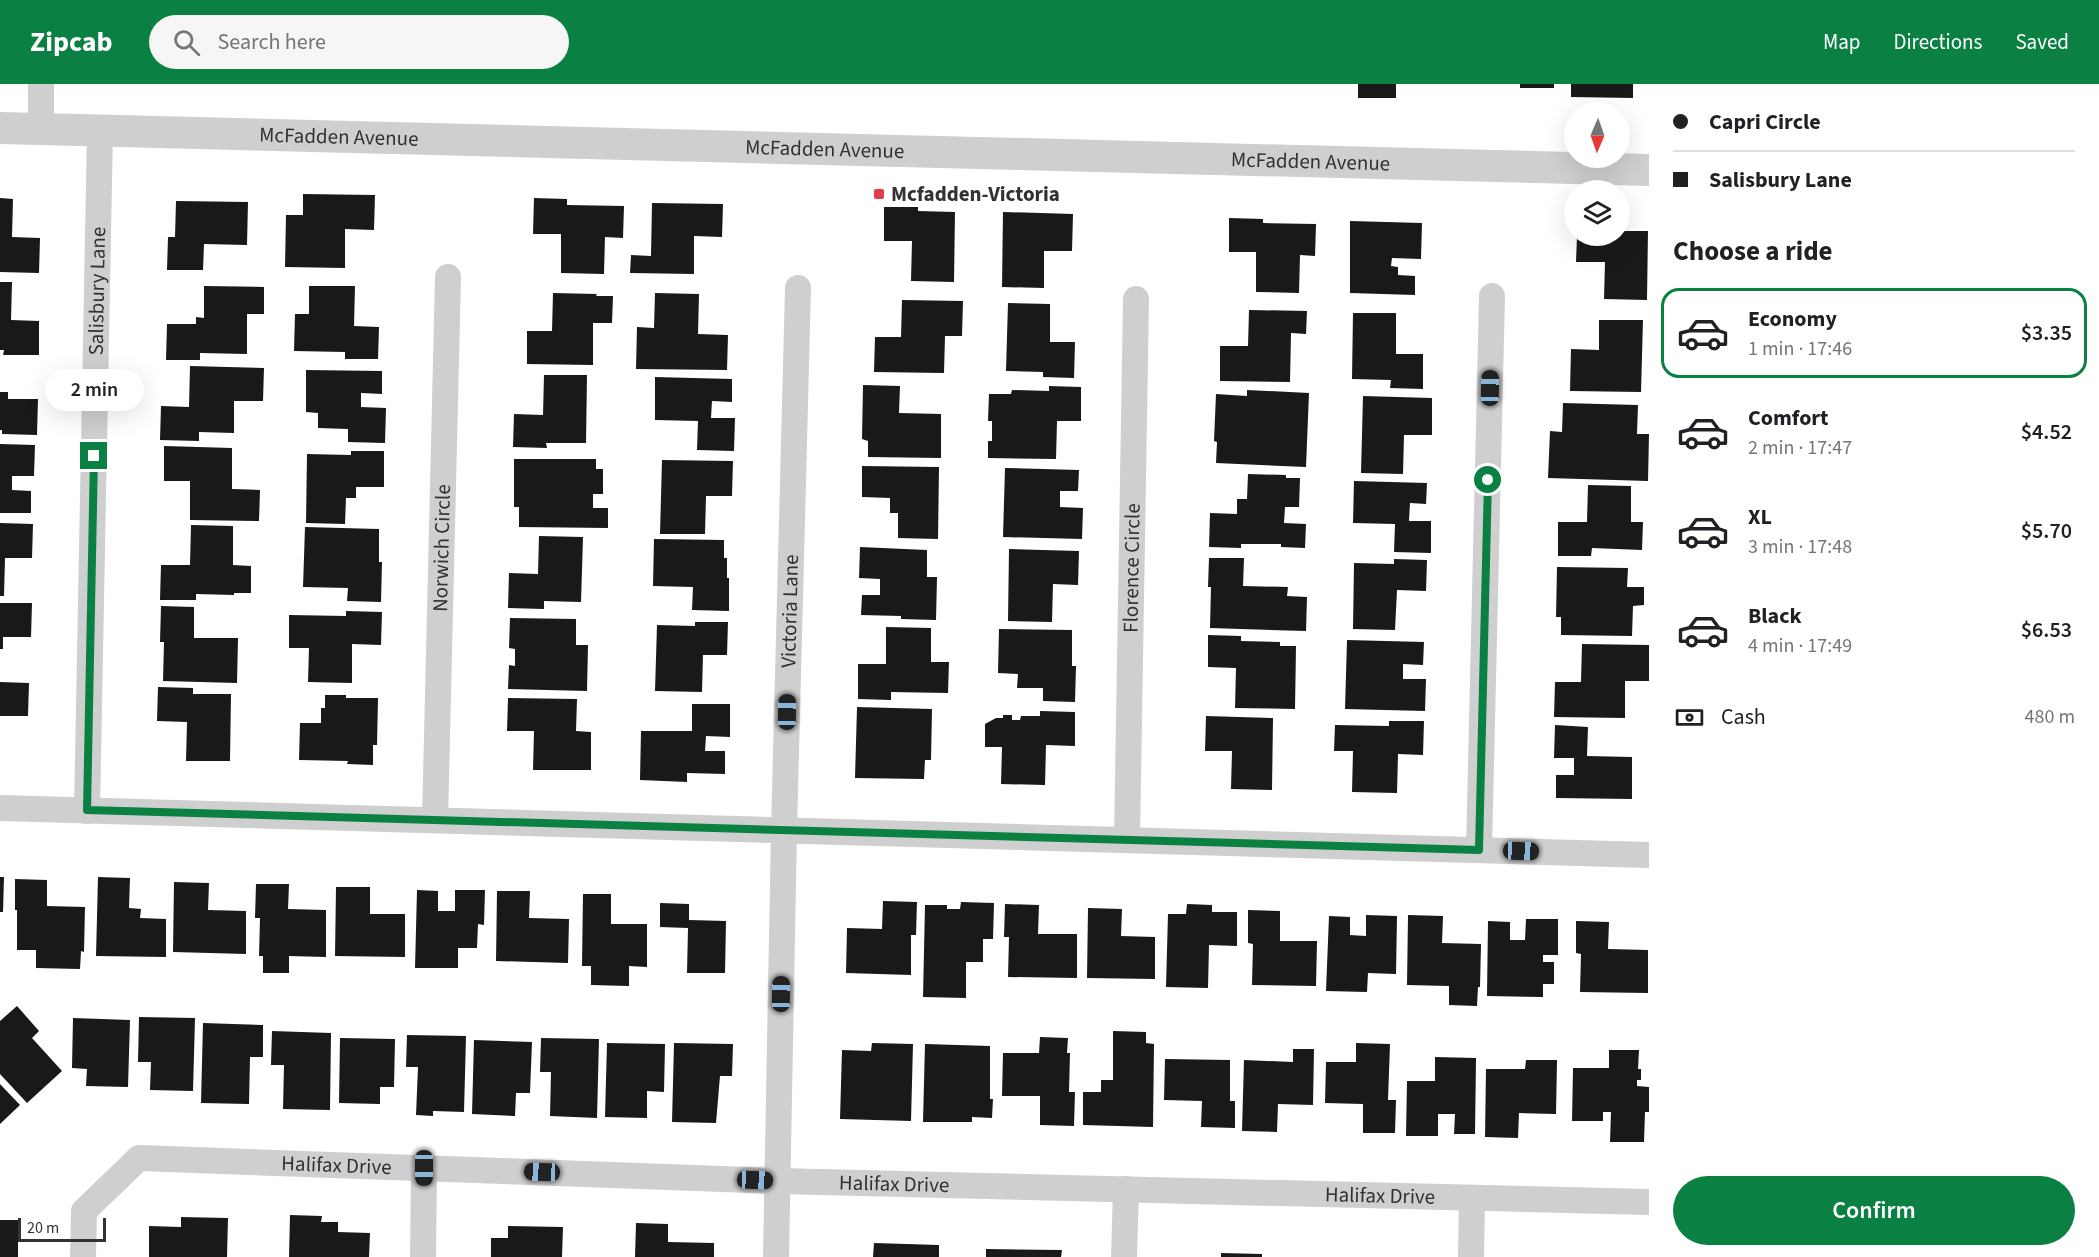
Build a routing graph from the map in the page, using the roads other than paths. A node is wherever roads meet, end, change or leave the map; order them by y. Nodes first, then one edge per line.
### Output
1 (41, 84) edge
2 (0, 128) edge
3 (41, 129) junction
4 (100, 130) junction
5 (1649, 170) edge
6 (448, 277) dead end
7 (798, 288) dead end
8 (1492, 296) dead end
9 (1136, 298) dead end
10 (0, 808) edge
11 (87, 810) junction
12 (435, 820) junction
13 (784, 830) junction
14 (1127, 840) junction
15 (1479, 850) junction
16 (1649, 855) edge
17 (424, 1168) junction
18 (778, 1180) junction
19 (1126, 1189) junction
20 (1472, 1198) junction
21 (1649, 1202) edge
22 (83, 1257) edge
23 (423, 1257) edge
24 (776, 1257) edge
25 (1124, 1257) edge
26 (1471, 1257) edge

1 - 3 street
2 - 3 street, McFadden Avenue
3 - 4 street, McFadden Avenue
4 - 5 street, McFadden Avenue
4 - 11 street, Salisbury Lane
6 - 12 street, Norwich Circle
7 - 13 street, Victoria Lane
8 - 15 street
9 - 14 street, Florence Circle
10 - 11 street
11 - 12 street
12 - 13 street
13 - 14 street
13 - 18 street, Victoria Lane
14 - 15 street
15 - 16 street
17 - 18 street, Halifax Drive
17 - 22 street, Halifax Drive
17 - 23 street
18 - 19 street, Halifax Drive
18 - 24 street, Victoria Lane
19 - 20 street, Halifax Drive
19 - 25 street
20 - 21 street, Halifax Drive
20 - 26 street

